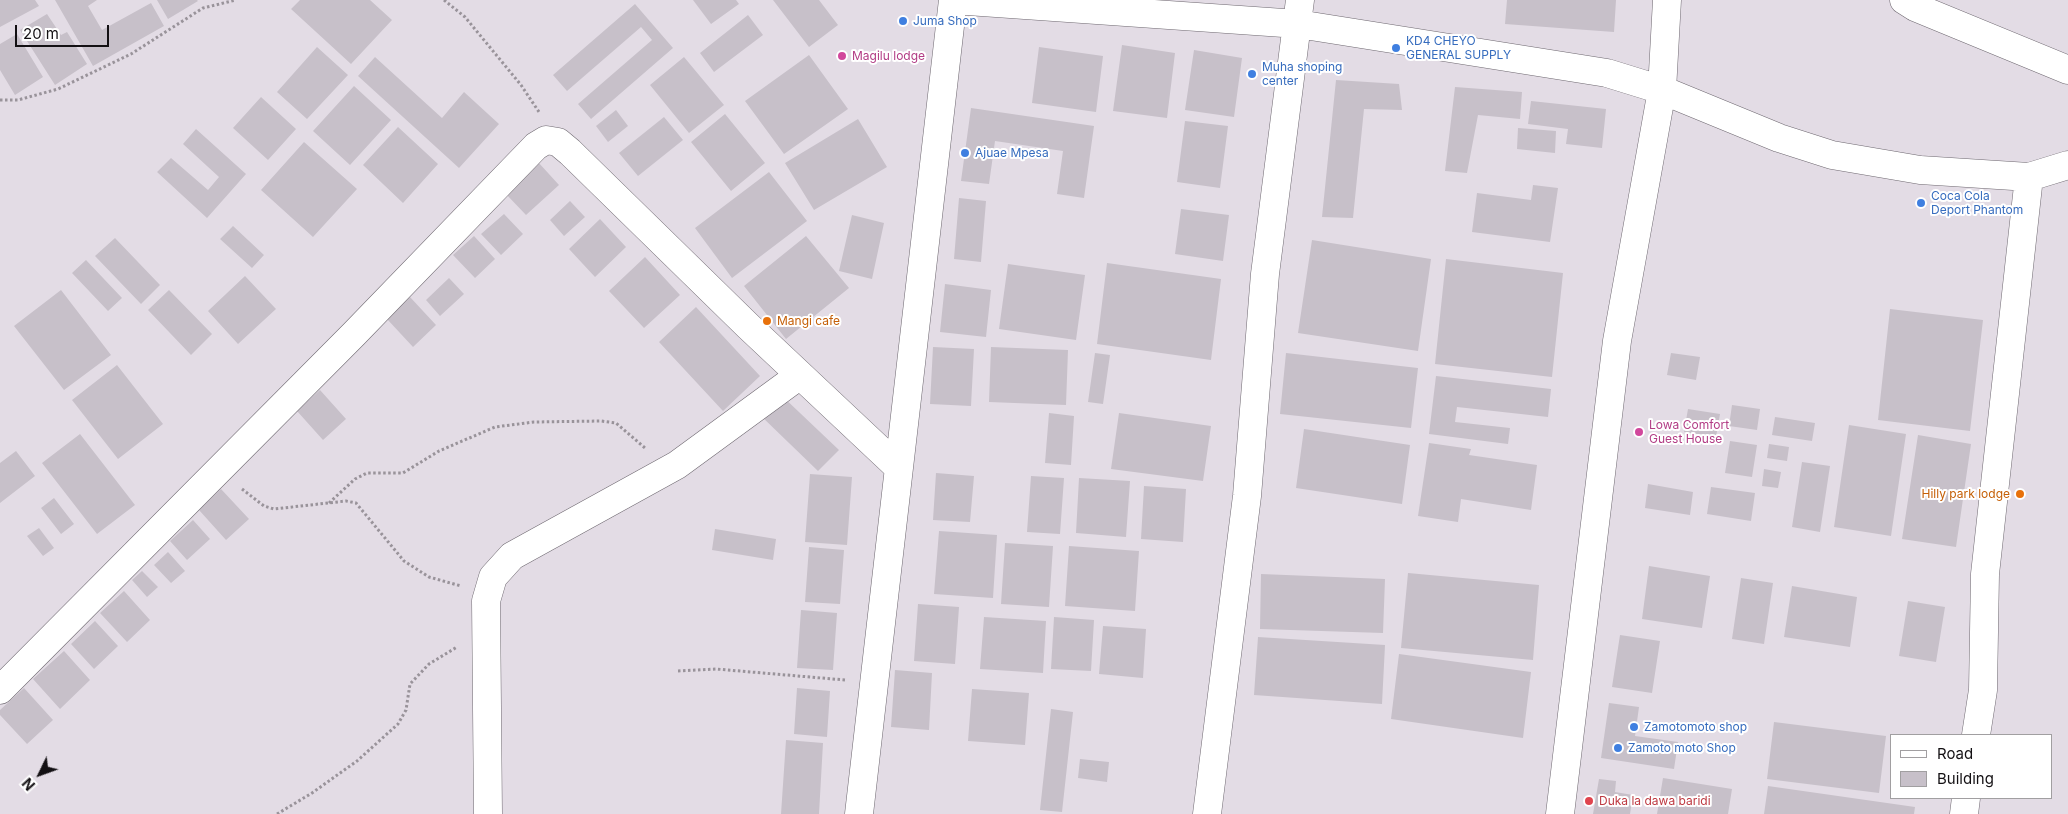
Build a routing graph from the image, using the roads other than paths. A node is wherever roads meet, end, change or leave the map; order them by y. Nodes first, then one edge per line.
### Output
1 (953, 0) edge
2 (1666, 0) edge
3 (1904, 0) edge
4 (1299, 12) edge
5 (2068, 70) edge
6 (1662, 90) junction
7 (2068, 165) edge
8 (2029, 177) junction
9 (800, 375) junction
10 (898, 467) junction
11 (0, 690) edge
12 (1976, 734) edge
13 (1966, 799) edge
14 (488, 814) edge
15 (858, 814) edge
16 (1207, 814) edge
17 (1560, 814) edge
18 (1964, 814) edge

1 - 4 street
1 - 10 street
2 - 6 street
3 - 5 street
4 - 6 street
4 - 16 street
6 - 8 street
6 - 17 street
7 - 8 street
8 - 12 street
9 - 10 street
9 - 11 street
9 - 14 street
10 - 15 street
13 - 18 street

